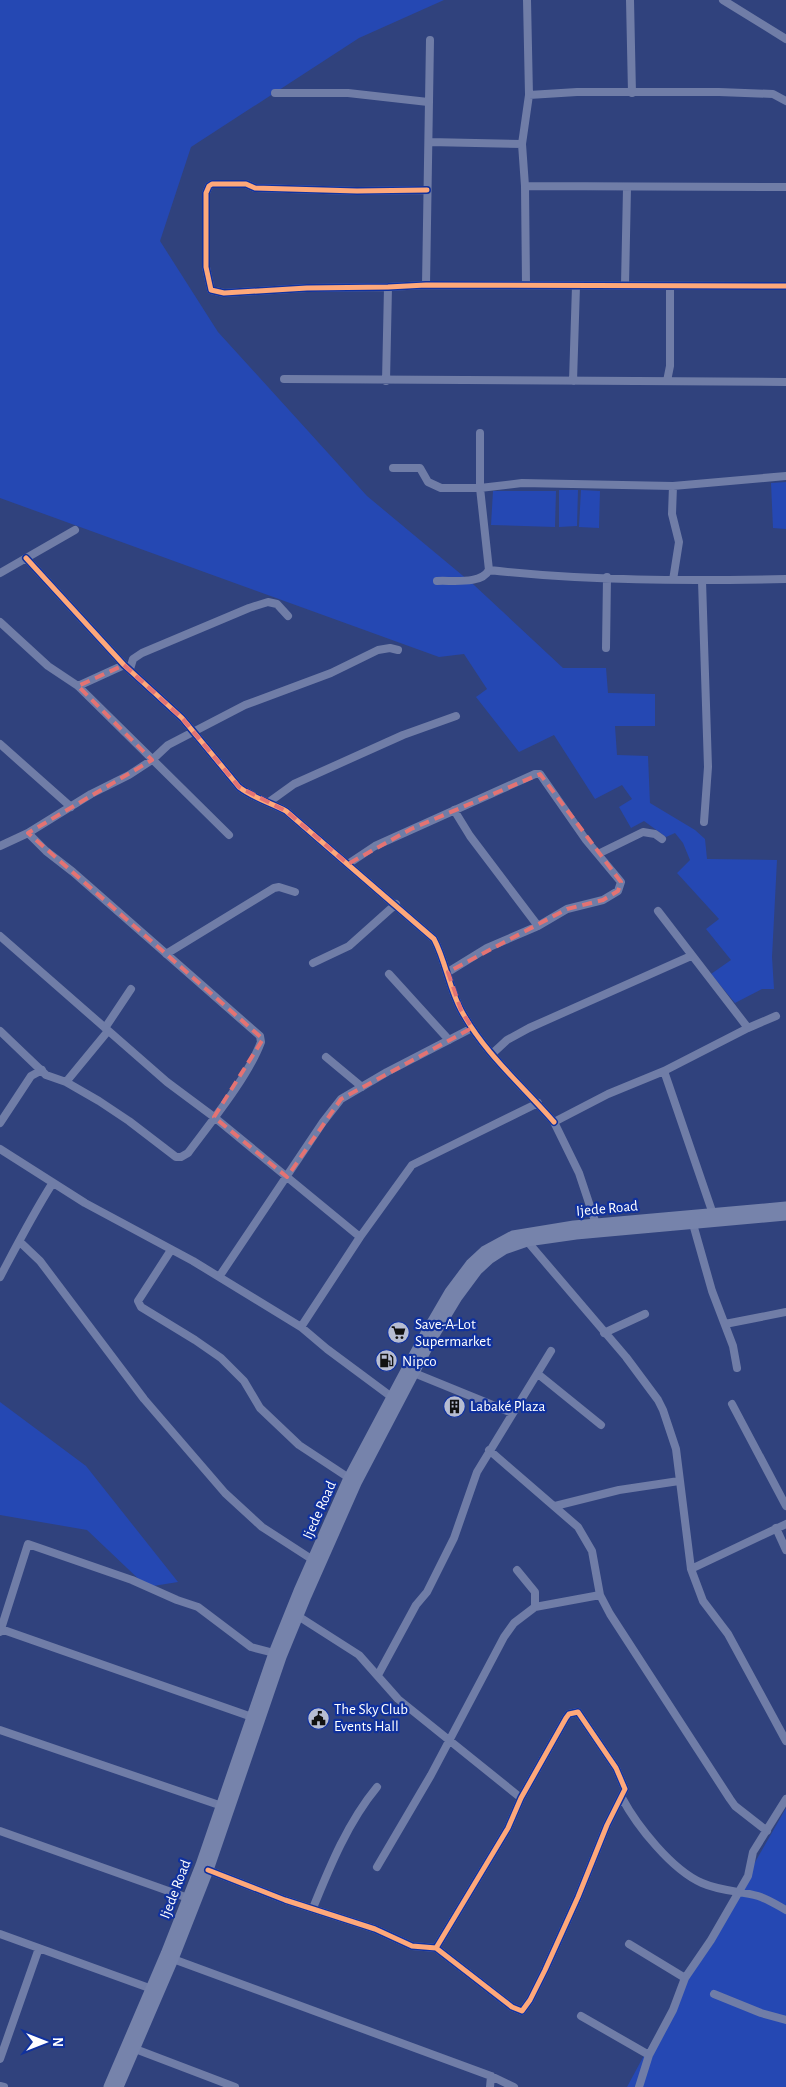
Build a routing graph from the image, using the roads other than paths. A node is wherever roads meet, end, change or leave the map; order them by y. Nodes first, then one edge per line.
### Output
1 (527, 0) edge
2 (630, 0) edge
3 (723, 0) edge
4 (786, 39) edge
5 (430, 40) dead end
6 (275, 93) dead end
7 (632, 93) junction
8 (529, 95) junction
9 (785, 96) edge
10 (428, 102) junction
11 (429, 142) junction
12 (522, 144) junction
13 (525, 186) junction
14 (786, 187) edge
15 (627, 188) junction
16 (427, 190) junction
17 (526, 284) junction
18 (426, 285) junction
19 (626, 285) junction
20 (576, 286) junction
21 (670, 286) junction
22 (786, 286) edge
23 (388, 288) junction
24 (284, 379) dead end
25 (386, 381) junction
26 (573, 381) junction
27 (667, 381) junction
28 (786, 382) edge
29 (480, 433) dead end
30 (393, 468) dead end
31 (786, 476) edge
32 (673, 486) junction
33 (480, 488) junction
34 (75, 530) dead end
35 (26, 558) junction
36 (489, 570) junction
37 (0, 573) edge
38 (607, 577) junction
39 (786, 579) edge
40 (674, 580) junction
41 (437, 581) dead end
42 (702, 581) junction
43 (288, 616) dead end
44 (0, 622) edge
45 (606, 648) dead end
46 (398, 650) dead end
47 (127, 667) junction
48 (78, 686) junction
49 (456, 716) dead end
50 (194, 732) junction
51 (0, 744) edge
52 (152, 760) junction
53 (269, 802) junction
54 (70, 807) junction
55 (454, 810) junction
56 (704, 822) dead end
57 (28, 833) junction
58 (229, 835) dead end
59 (662, 839) dead end
60 (0, 846) edge
61 (598, 854) junction
62 (348, 864) junction
63 (296, 892) dead end
64 (396, 904) junction
65 (658, 911) dead end
66 (538, 926) junction
67 (0, 936) edge
68 (166, 954) junction
69 (691, 956) junction
70 (313, 963) dead end
71 (448, 972) junction
72 (389, 974) dead end
73 (131, 989) dead end
74 (776, 1016) dead end
75 (472, 1028) junction
76 (748, 1028) junction
77 (107, 1029) junction
78 (0, 1031) edge
79 (449, 1040) junction
80 (493, 1053) junction
81 (326, 1057) dead end
82 (42, 1070) junction
83 (664, 1071) junction
84 (66, 1082) junction
85 (362, 1087) junction
86 (538, 1103) junction
87 (214, 1117) junction
88 (554, 1122) junction
89 (0, 1123) edge
90 (0, 1149) edge
91 (287, 1176) junction
92 (52, 1184) junction
93 (786, 1207) edge
94 (713, 1214) junction
95 (786, 1216) edge
96 (596, 1224) junction
97 (692, 1224) junction
98 (360, 1237) junction
99 (527, 1241) junction
100 (20, 1242) junction
101 (171, 1250) junction
102 (0, 1277) edge
103 (219, 1277) junction
104 (786, 1312) edge
105 (645, 1314) dead end
106 (725, 1324) junction
107 (301, 1327) junction
108 (604, 1333) junction
109 (551, 1351) dead end
110 (737, 1368) dead end
111 (414, 1373) junction
112 (538, 1374) junction
113 (393, 1398) junction
114 (732, 1404) dead end
115 (512, 1413) junction
116 (601, 1425) dead end
117 (489, 1450) junction
118 (350, 1478) junction
119 (680, 1481) junction
120 (555, 1506) junction
121 (786, 1506) edge
122 (786, 1524) edge
123 (776, 1528) junction
124 (786, 1550) edge
125 (313, 1560) junction
126 (691, 1569) junction
127 (517, 1570) dead end
128 (600, 1595) junction
129 (535, 1608) junction
130 (298, 1616) junction
131 (1, 1630) edge
132 (274, 1652) junction
133 (378, 1675) junction
134 (252, 1717) junction
135 (0, 1730) edge
136 (450, 1739) junction
137 (786, 1741) edge
138 (377, 1787) dead end
139 (521, 1798) junction
140 (622, 1798) junction
141 (786, 1799) edge
142 (222, 1806) junction
143 (0, 1831) edge
144 (767, 1831) junction
145 (377, 1867) dead end
146 (208, 1870) junction
147 (738, 1892) junction
148 (188, 1898) junction
149 (313, 1908) junction
150 (786, 1910) edge
151 (0, 1934) edge
152 (629, 1944) dead end
153 (39, 1948) junction
154 (436, 1948) junction
155 (173, 1959) junction
156 (685, 1978) junction
157 (152, 1989) junction
158 (714, 1994) dead end
159 (581, 2016) dead end
160 (786, 2020) edge
161 (132, 2048) junction
162 (649, 2054) junction
163 (0, 2059) edge
164 (491, 2076) junction
165 (0, 2086) edge
166 (4, 2087) edge
167 (109, 2087) edge
168 (118, 2087) edge
169 (235, 2087) edge
170 (490, 2087) edge
171 (514, 2087) edge
172 (639, 2087) edge

1 - 8 street
2 - 7 street
3 - 4 street
5 - 10 street
6 - 10 street
7 - 8 street
7 - 9 street
8 - 12 street
10 - 11 street
11 - 12 street
11 - 16 street
12 - 13 street
13 - 15 street
13 - 17 street
14 - 15 street
15 - 19 street
16 - 18 street
16 - 23 street
17 - 18 street
17 - 20 street
18 - 23 street
19 - 20 street
19 - 21 street
20 - 26 street
21 - 22 street
21 - 27 street
23 - 25 street
24 - 25 street
25 - 26 street
26 - 27 street
27 - 28 street
29 - 33 street
30 - 33 street
31 - 32 street
32 - 33 street
32 - 40 street
33 - 36 street
34 - 35 street
35 - 37 street
35 - 47 street
36 - 38 street
36 - 41 street
38 - 40 street
38 - 45 street
39 - 42 street
40 - 42 street
42 - 56 street
43 - 47 street
44 - 48 street
46 - 50 street
47 - 48 street
47 - 50 street
48 - 52 street
49 - 53 street
50 - 52 street
50 - 53 street
51 - 54 street
52 - 54 street
52 - 58 street
53 - 62 street
54 - 57 street
55 - 61 street
55 - 62 street
55 - 66 street
57 - 60 street
57 - 68 street
59 - 61 street
61 - 66 street
62 - 64 street
63 - 68 street
64 - 70 street
64 - 71 street
65 - 69 street
66 - 71 street
67 - 77 street
68 - 87 street
69 - 76 street
69 - 80 street
71 - 75 street
72 - 79 street
73 - 77 street
74 - 76 street
75 - 79 street
75 - 80 street
76 - 83 street
77 - 84 street
77 - 87 street
78 - 82 street
79 - 85 street
80 - 86 street
81 - 85 street
82 - 84 street
82 - 89 street
83 - 88 street
83 - 94 street
84 - 87 street
85 - 91 street
86 - 88 street
86 - 98 street
87 - 91 street
88 - 96 street
90 - 92 street
91 - 98 street
91 - 103 street
92 - 100 street
92 - 101 street
93 - 94 main road, Ijede Road
94 - 96 main road, Ijede Road
95 - 97 main road, Ijede Road
96 - 113 main road, Ijede Road
97 - 99 main road, Ijede Road
97 - 106 street
98 - 107 street
99 - 108 street
99 - 111 main road, Ijede Road
100 - 102 street
100 - 125 street
101 - 103 street
101 - 118 street
103 - 107 street
104 - 106 street
105 - 108 street
106 - 110 street
107 - 113 street
108 - 119 street
109 - 112 street
111 - 115 street
111 - 130 main road, Ijede Road
112 - 115 street
112 - 116 street
113 - 118 main road, Ijede Road
114 - 121 street
115 - 117 street
117 - 120 street
117 - 133 street
118 - 125 main road, Ijede Road
119 - 120 street
119 - 126 street
120 - 128 street
122 - 123 street
123 - 124 street
123 - 126 street
125 - 132 main road, Ijede Road
126 - 137 street
127 - 129 street
128 - 129 street
128 - 144 street
129 - 136 street
130 - 133 street
130 - 146 main road, Ijede Road
131 - 132 street
131 - 134 street
132 - 134 main road, Ijede Road
133 - 136 street
134 - 142 main road, Ijede Road
135 - 142 street
136 - 139 street
136 - 145 street
138 - 149 street
139 - 140 street
139 - 154 street
140 - 147 street
140 - 154 street
141 - 144 street
142 - 148 main road, Ijede Road
143 - 148 street
144 - 147 street
146 - 149 street
146 - 155 main road, Ijede Road
147 - 150 street
147 - 156 street
148 - 157 main road, Ijede Road
149 - 154 street
151 - 153 street
152 - 156 street
153 - 157 street
153 - 163 street
155 - 161 main road, Ijede Road
155 - 164 street
156 - 162 street
157 - 161 main road, Ijede Road
158 - 160 street
159 - 162 street
161 - 167 main road, Ijede Road
161 - 168 main road, Ijede Road
161 - 169 street
162 - 172 street
164 - 170 street
164 - 171 street
165 - 166 street

